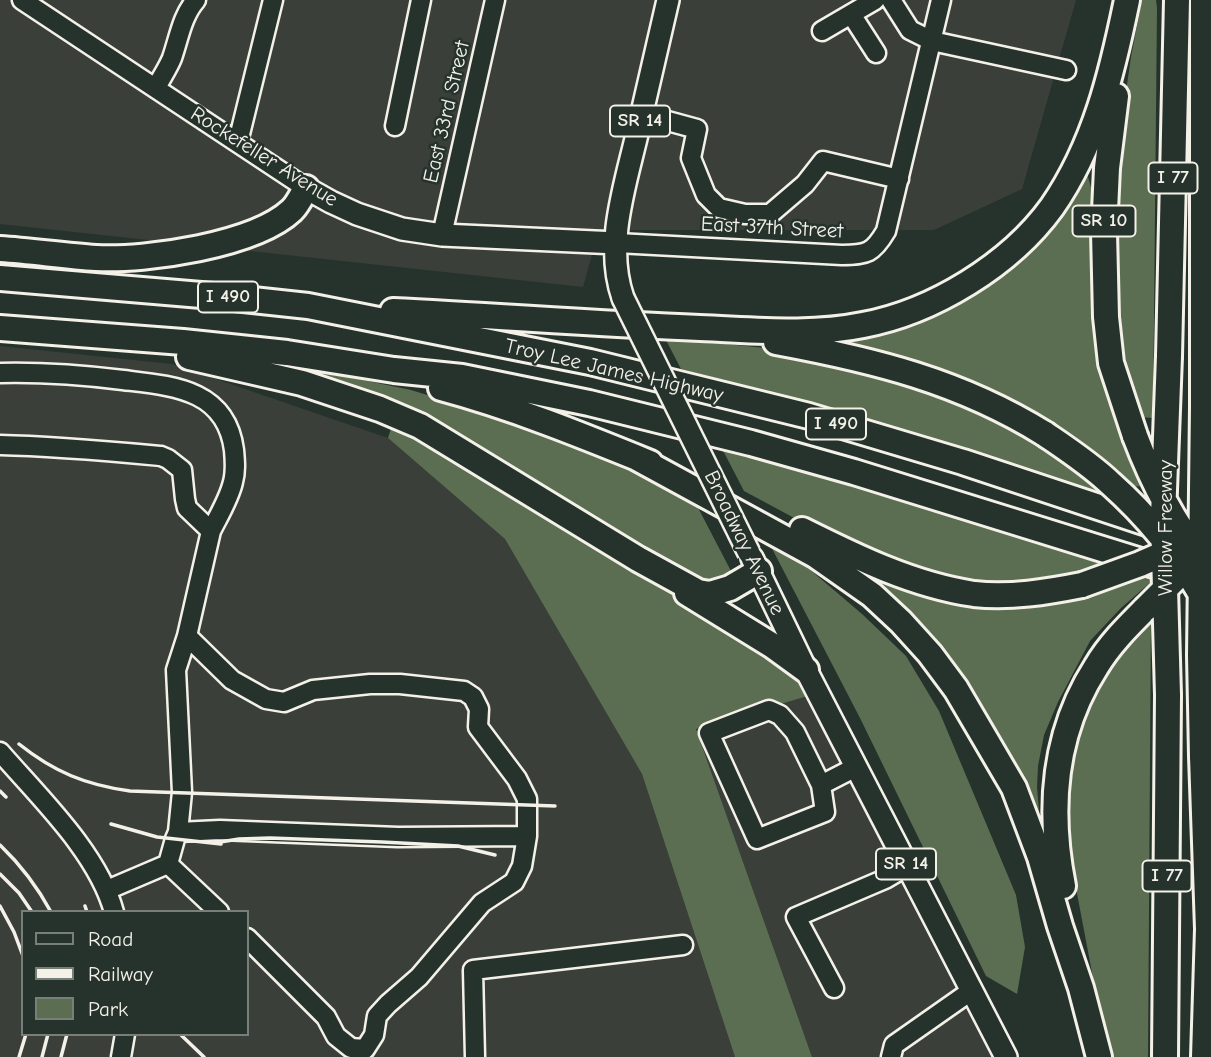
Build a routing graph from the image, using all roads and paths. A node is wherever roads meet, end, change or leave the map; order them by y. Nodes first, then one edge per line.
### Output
1 (22, 0) edge
2 (421, 0) edge
3 (495, 0) edge
4 (668, 0) edge
5 (875, 0) edge
6 (891, 0) edge
7 (941, 0) edge
8 (1177, 0) edge
9 (1203, 0) edge
10 (271, 1) edge
11 (1127, 1) edge
12 (190, 2) edge
13 (851, 14) junction
14 (822, 31) dead end
15 (932, 41) junction
16 (876, 53) dead end
17 (1066, 70) dead end
18 (156, 88) junction
19 (642, 114) junction
20 (395, 126) dead end
21 (237, 142) junction
22 (899, 179) junction
23 (306, 187) junction
24 (442, 235) junction
25 (617, 243) junction
26 (0, 249) edge
27 (0, 278) edge
28 (308, 306) junction
29 (669, 327) junction
30 (0, 328) edge
31 (82, 334) junction
32 (0, 373) edge
33 (466, 386) junction
34 (0, 445) edge
35 (637, 458) junction
36 (1211, 524) edge
37 (211, 531) junction
38 (1211, 543) edge
39 (1211, 553) edge
40 (638, 559) junction
41 (754, 562) junction
42 (1211, 570) edge
43 (1211, 584) edge
44 (1211, 612) edge
45 (187, 636) junction
46 (806, 670) junction
47 (0, 752) edge
48 (856, 767) junction
49 (821, 785) junction
50 (178, 832) junction
51 (527, 836) junction
52 (169, 864) junction
53 (907, 866) junction
54 (107, 890) junction
55 (113, 910) edge
56 (217, 910) edge
57 (248, 939) edge
58 (683, 945) dead end
59 (834, 988) dead end
60 (1081, 988) junction
61 (971, 991) junction
62 (125, 1036) edge
63 (121, 1057) edge
64 (475, 1057) edge
65 (891, 1057) edge
66 (1006, 1057) edge
67 (1099, 1057) edge
68 (1166, 1057) edge
69 (1204, 1057) edge

1 - 18 street, Rockefeller Avenue
2 - 20 street
3 - 24 street, East 33rd Street
4 - 19 main road, Broadway Avenue / SR 14
5 - 13 street
6 - 15 street
7 - 15 street, East 37th Street
8 - 68 highway, Willow Freeway / I 77, bridge
9 - 69 highway, Willow Freeway / I 77, bridge
10 - 21 street
11 - 29 highway
11 - 42 highway, SR 10, bridge
12 - 18 street
13 - 14 street
13 - 16 street
15 - 17 street
15 - 22 street, East 37th Street
18 - 21 street, Rockefeller Avenue
19 - 22 street
19 - 25 main road, Broadway Avenue / SR 14
21 - 23 street, Rockefeller Avenue
22 - 25 street, East 37th Street
23 - 24 main road, Rockefeller Avenue
23 - 26 highway
24 - 25 main road, Rockefeller Avenue
25 - 41 main road, Broadway Avenue / SR 14, bridge
27 - 28 highway, Troy Lee James Highway / I 490
28 - 29 highway
28 - 38 highway, Troy Lee James Highway / I 490
29 - 44 highway, bridge
30 - 31 highway, I 490
31 - 33 highway, I 490
31 - 40 highway
32 - 37 street
33 - 35 highway
33 - 43 highway, Troy Lee James Highway / I 490
34 - 37 street
35 - 36 highway, bridge
35 - 60 highway
37 - 45 street
39 - 60 highway, bridge
40 - 41 highway
40 - 46 highway
41 - 46 main road, Broadway Avenue / SR 14
45 - 50 street
45 - 51 street
46 - 48 main road, Broadway Avenue / SR 14
47 - 54 street
48 - 49 street
48 - 53 main road, Broadway Avenue / SR 14
49 - 49 street
50 - 51 street
50 - 52 street
51 - 57 street
52 - 54 street
52 - 56 street
53 - 59 street
53 - 61 main road, Broadway Avenue / SR 14
54 - 55 street
58 - 64 street
60 - 67 highway
61 - 65 street
61 - 66 main road, Broadway Avenue / SR 14
62 - 63 street

